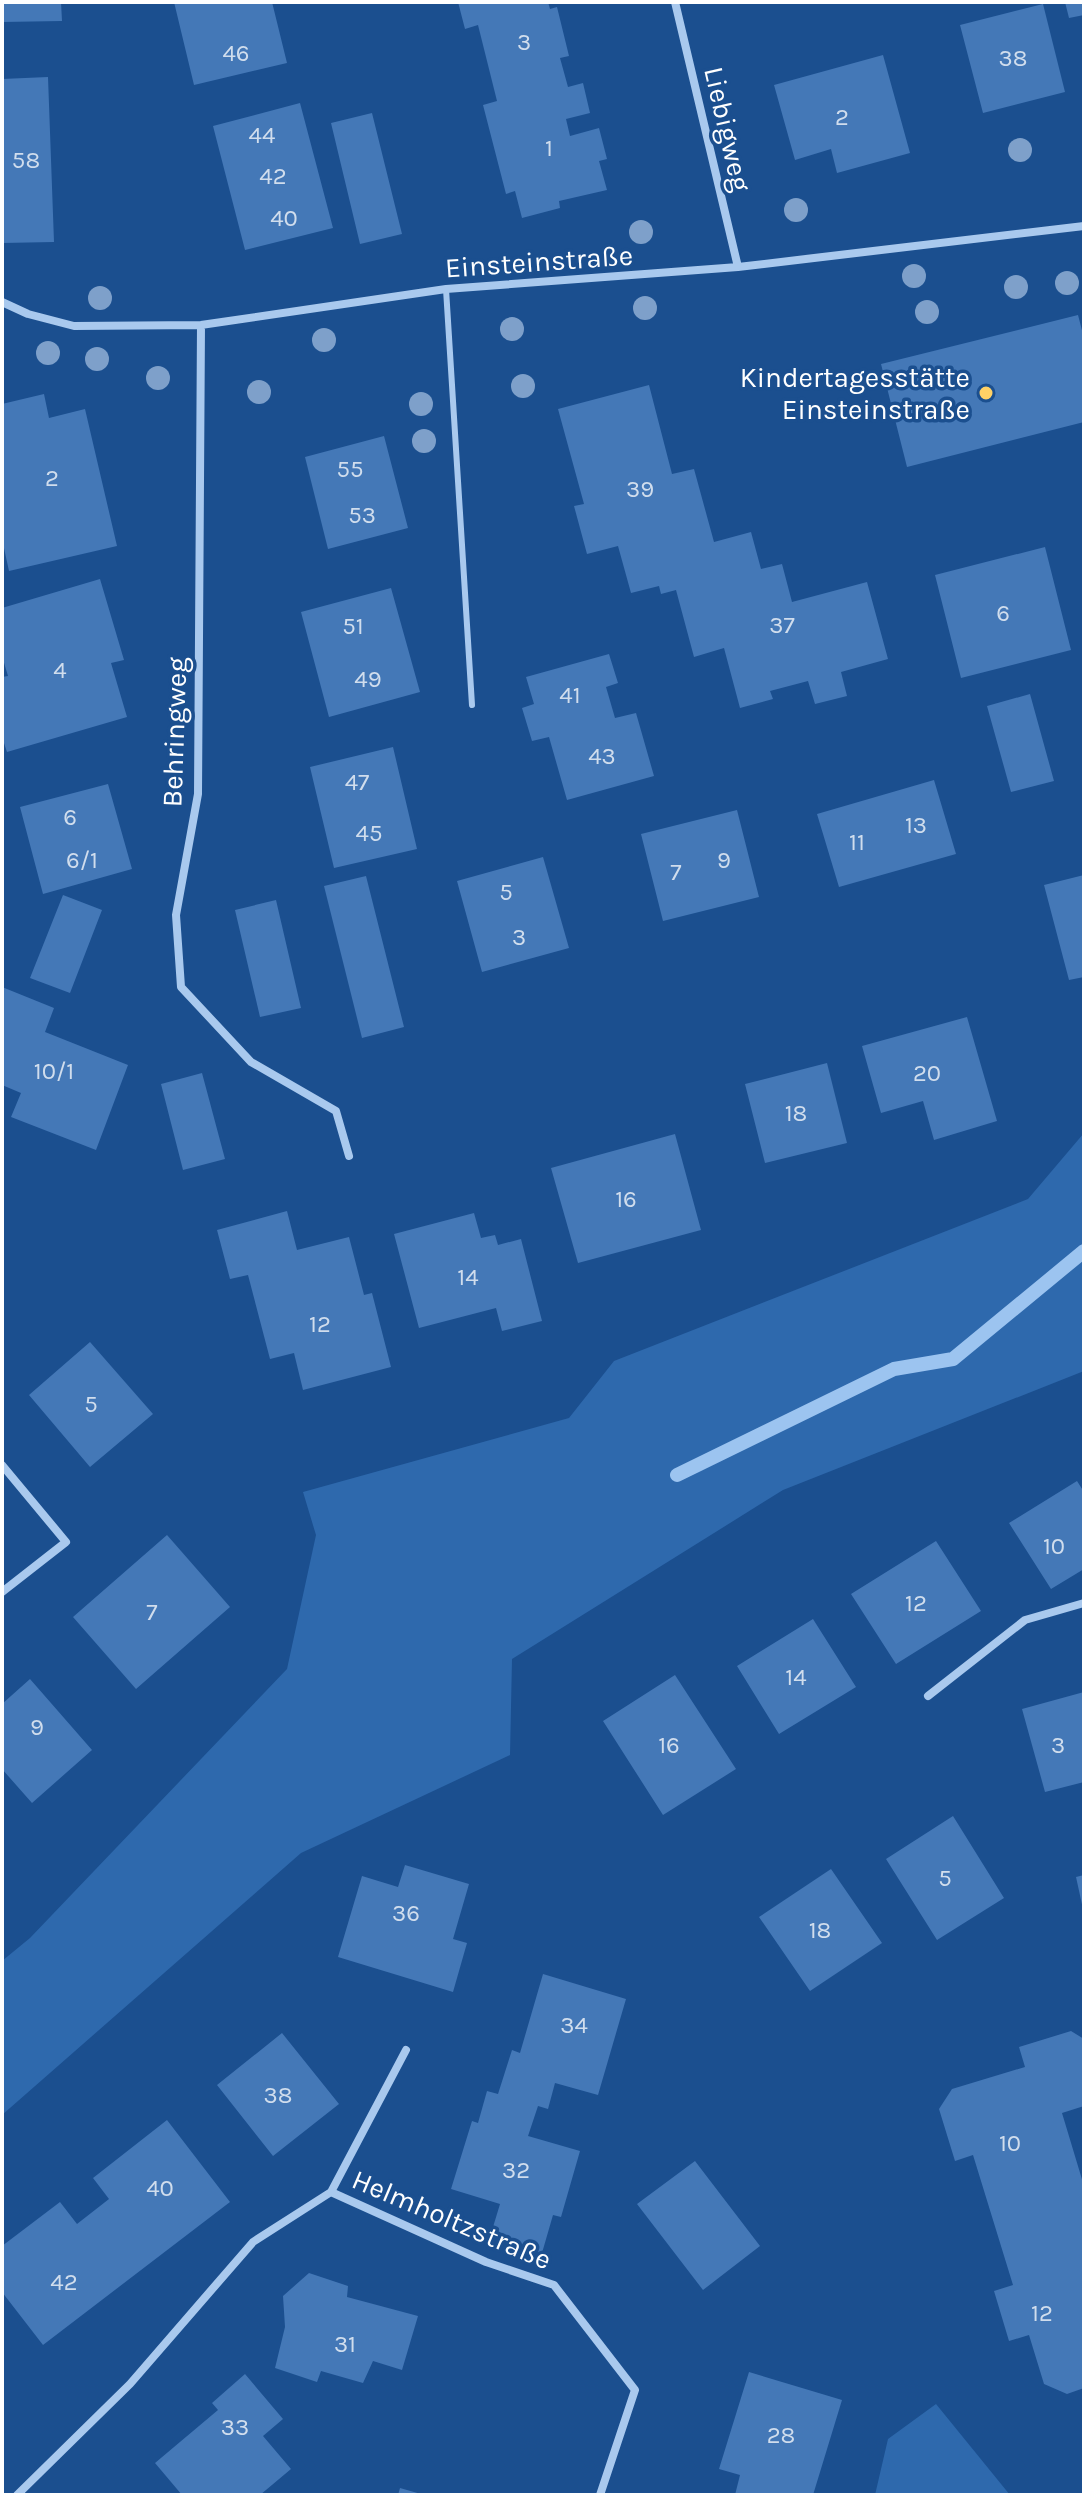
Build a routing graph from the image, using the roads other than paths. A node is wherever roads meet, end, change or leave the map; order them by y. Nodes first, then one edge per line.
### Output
1 (675, 2) edge
2 (1084, 226) edge
3 (738, 267) junction
4 (446, 289) junction
5 (2, 302) edge
6 (201, 325) junction
7 (472, 705) dead end
8 (349, 1156) dead end
9 (2, 1465) edge
10 (2, 1592) edge
11 (1084, 1603) edge
12 (928, 1696) dead end
13 (406, 2050) dead end
14 (331, 2192) junction
15 (17, 2495) edge
16 (600, 2495) edge

1 - 3 street, Liebigweg
2 - 3 street, Einsteinstraße
3 - 4 street, Einsteinstraße
4 - 6 street, Einsteinstraße
4 - 7 lane
5 - 6 street, Einsteinstraße
6 - 8 street, Behringweg
9 - 10 street
11 - 12 street
13 - 14 street, Helmholtzstraße
14 - 15 street, Helmholtzstraße
14 - 16 street, Helmholtzstraße

